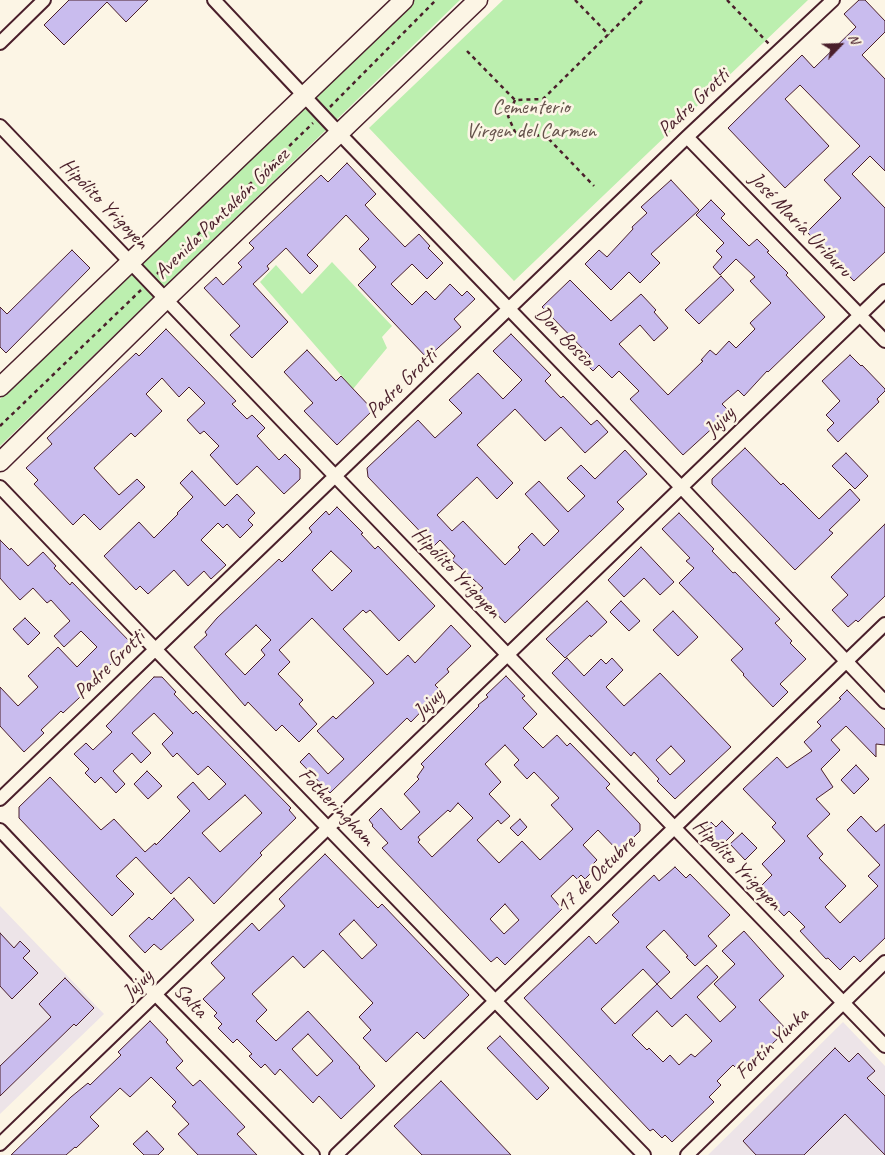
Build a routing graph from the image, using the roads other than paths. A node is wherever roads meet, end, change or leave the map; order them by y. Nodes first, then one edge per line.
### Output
1 (44, 0) edge
2 (214, 0) edge
3 (404, 0) edge
4 (478, 0) edge
5 (833, 0) edge
6 (0, 43) edge
7 (305, 95) junction
8 (0, 126) edge
9 (339, 133) junction
10 (687, 137) junction
11 (131, 261) junction
12 (885, 291) edge
13 (166, 299) junction
14 (508, 308) junction
15 (860, 315) junction
16 (885, 341) edge
17 (0, 387) edge
18 (0, 462) edge
19 (335, 476) junction
20 (0, 487) edge
21 (681, 487) junction
22 (885, 624) edge
23 (155, 649) junction
24 (508, 656) junction
25 (846, 661) junction
26 (885, 702) edge
27 (0, 799) edge
28 (329, 828) junction
29 (673, 828) junction
30 (0, 830) edge
31 (885, 962) edge
32 (156, 996) junction
33 (495, 1001) junction
34 (843, 1003) junction
35 (885, 1046) edge
36 (0, 1144) edge
37 (312, 1155) edge
38 (336, 1155) edge
39 (644, 1155) edge
40 (687, 1155) edge

1 - 6 street
2 - 7 street, Don Bosco
3 - 7 main road, Avenida Pantaleón Gómez
4 - 9 main road, Avenida Pantaleón Gómez
5 - 10 street, Padre Grotti
7 - 9 street, Don Bosco
7 - 11 main road, Avenida Pantaleón Gómez
8 - 11 street, Hipólito Yrigoyen
9 - 13 main road, Avenida Pantaleón Gómez
9 - 14 street, Don Bosco
10 - 14 street, Padre Grotti
10 - 15 street, José María Uriburu
11 - 13 street, Hipólito Yrigoyen
11 - 17 main road, Avenida Pantaleón Gómez
12 - 15 street, Jujuy
13 - 18 main road, Avenida Pantaleón Gómez
13 - 19 street, Hipólito Yrigoyen
14 - 19 street, Padre Grotti
14 - 21 street, Don Bosco
15 - 16 street, José María Uriburu
15 - 21 street, Jujuy
19 - 23 street, Padre Grotti
19 - 24 street, Hipólito Yrigoyen
20 - 23 street, Fotheringham
21 - 24 street, Jujuy
21 - 25 street, Don Bosco
22 - 25 street, 17 de Octubre
23 - 27 street, Padre Grotti
23 - 28 street, Fotheringham
24 - 28 street, Jujuy
24 - 29 street, Hipólito Yrigoyen
25 - 26 street, Don Bosco
25 - 29 street, 17 de Octubre
28 - 32 street, Jujuy
28 - 33 street, Fotheringham
29 - 33 street, 17 de Octubre
29 - 34 street, Hipólito Yrigoyen
30 - 32 street, Salta
31 - 34 street, Fortín Yunka
32 - 36 street, Jujuy
32 - 37 street, Salta
33 - 38 street, 17 de Octubre
33 - 39 street, Fotheringham
34 - 35 street, Hipólito Yrigoyen
34 - 40 street, Fortín Yunka

